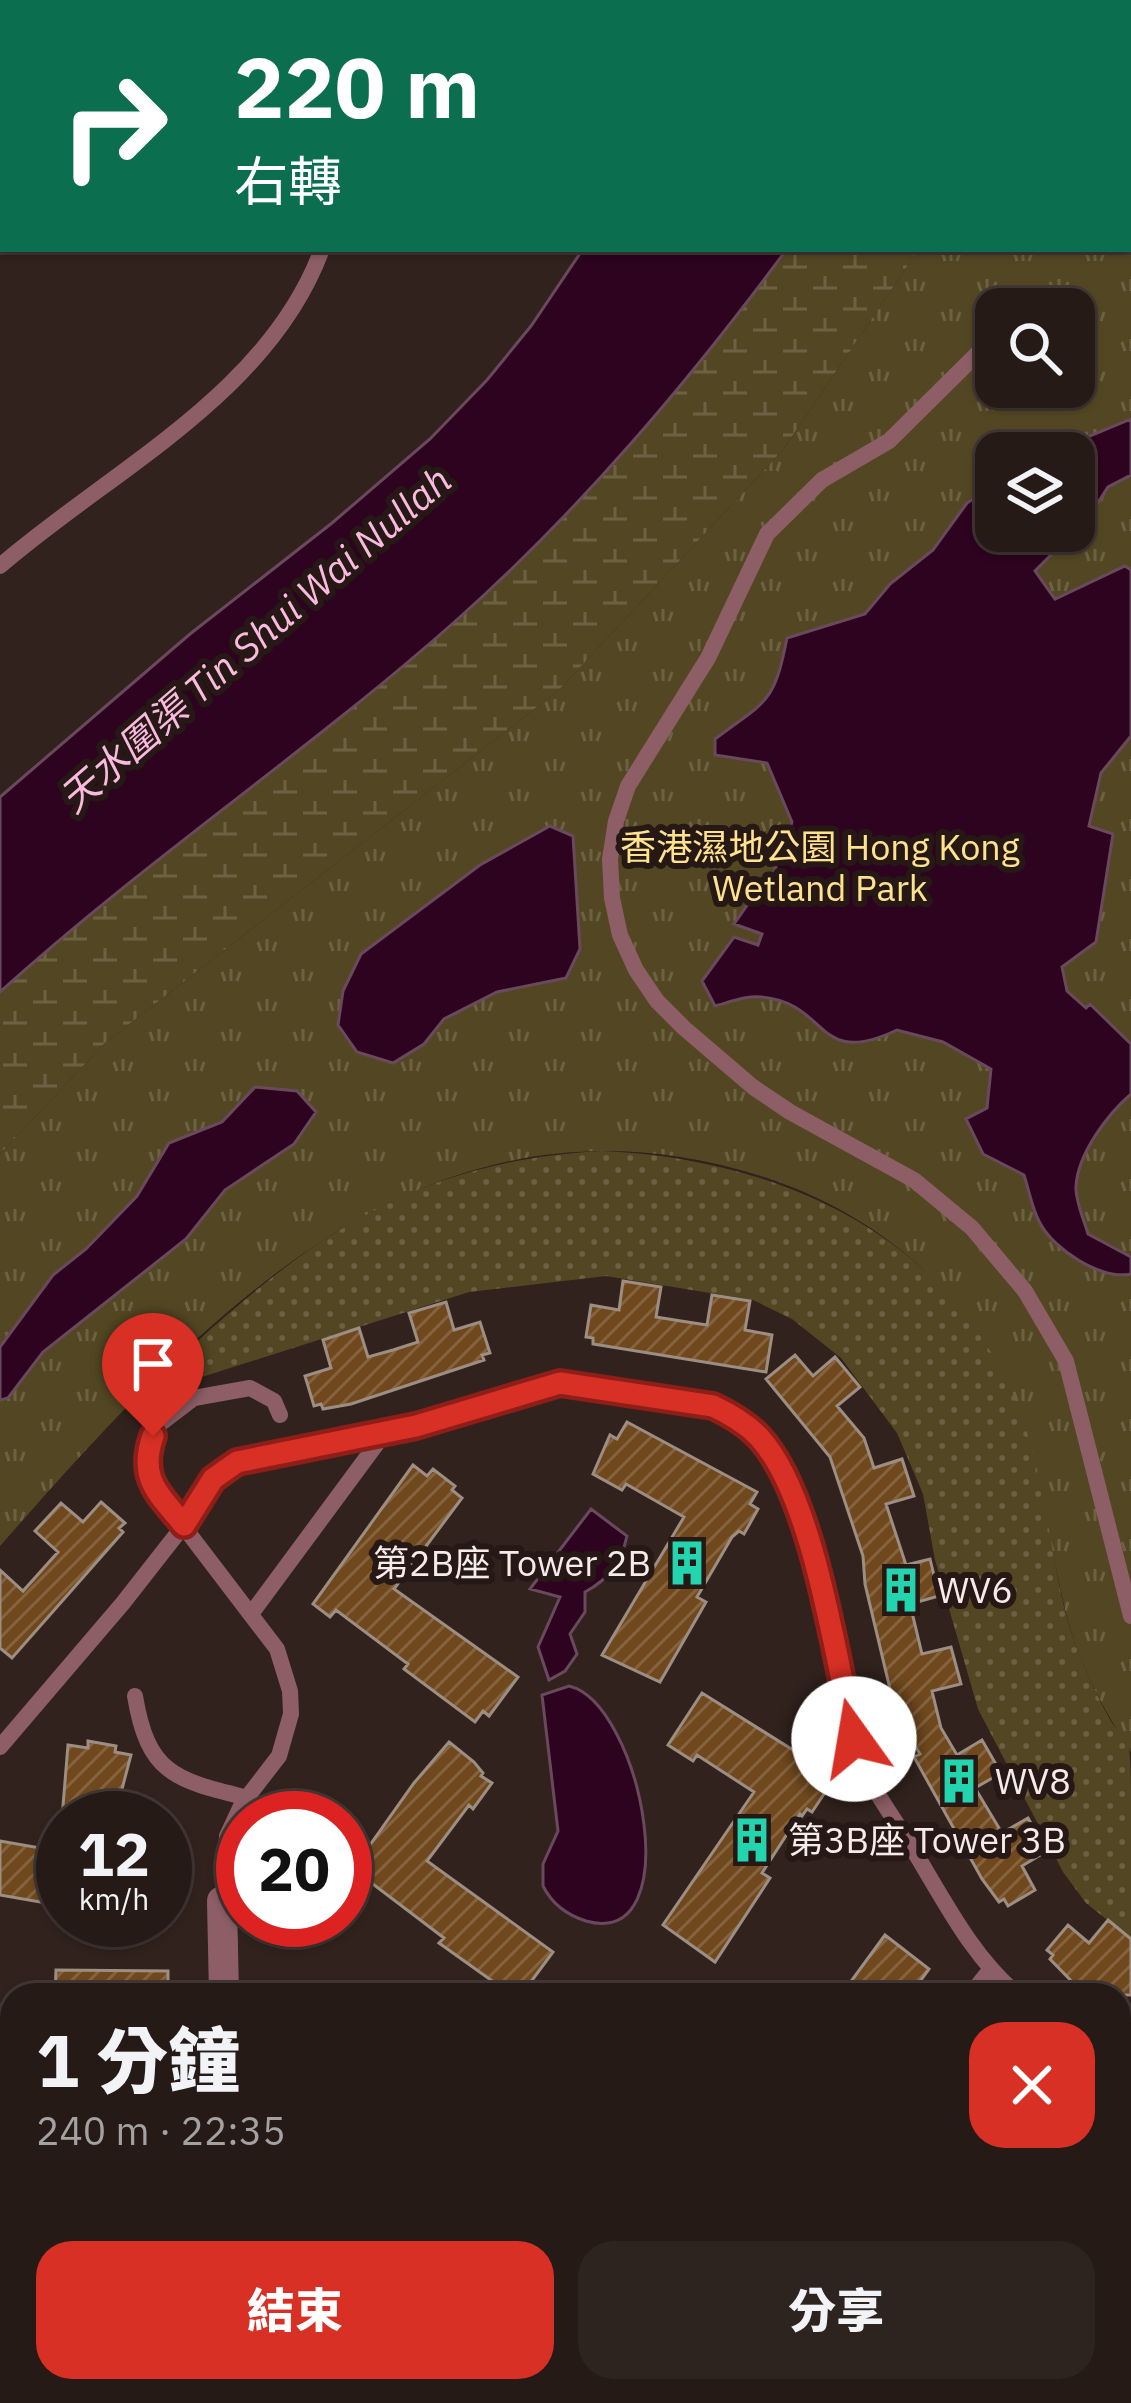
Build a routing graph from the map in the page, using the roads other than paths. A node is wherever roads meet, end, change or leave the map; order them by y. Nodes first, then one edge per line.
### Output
1 (321, 252) edge
2 (975, 356) edge
3 (0, 566) edge
4 (280, 1414) dead end
5 (384, 1433) junction
6 (184, 1525) junction
7 (251, 1614) junction
8 (1131, 1616) edge
9 (135, 1696) dead end
10 (0, 1747) edge
11 (225, 1791) edge
12 (253, 1791) edge
13 (223, 1947) edge
14 (989, 1970) junction
15 (224, 1983) edge
16 (979, 1983) edge
17 (1004, 1983) edge

1 - 3 lane
2 - 8 lane
4 - 6 lane
5 - 6 lane
5 - 7 lane
5 - 14 lane
6 - 7 lane
6 - 10 lane
7 - 12 lane
9 - 11 lane
13 - 15 street
14 - 16 lane
14 - 17 lane

